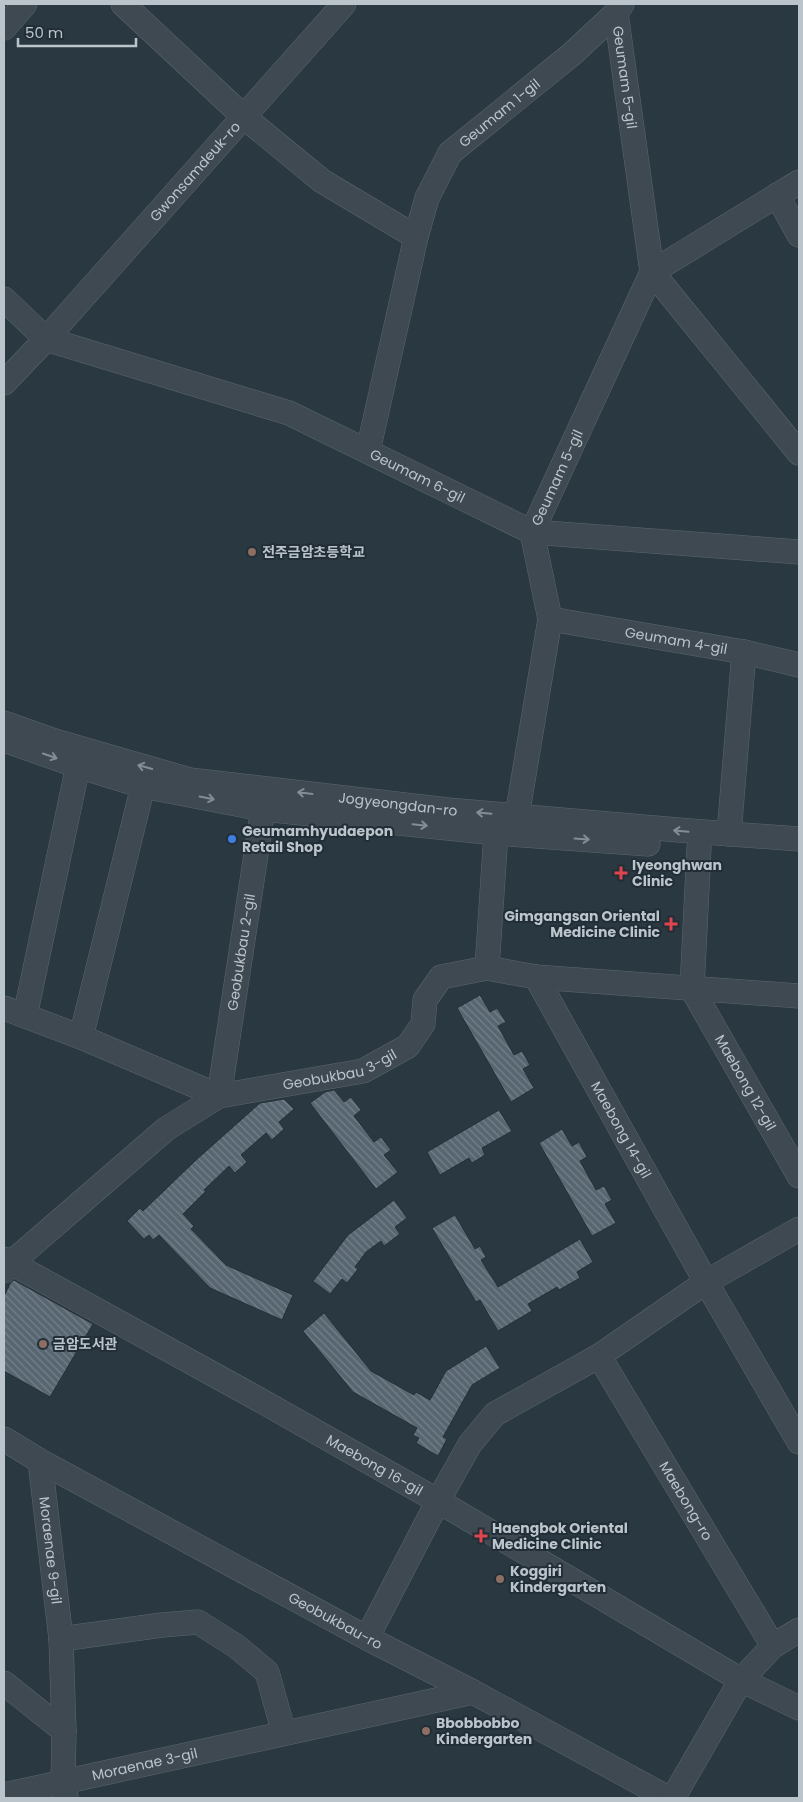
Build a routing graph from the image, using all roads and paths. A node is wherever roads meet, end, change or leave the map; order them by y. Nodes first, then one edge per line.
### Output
1 (25, 4) edge
2 (123, 4) edge
3 (344, 4) edge
4 (619, 8) edge
5 (4, 28) edge
6 (244, 117) junction
7 (799, 182) edge
8 (777, 194) junction
9 (799, 235) edge
10 (416, 237) junction
11 (652, 272) junction
12 (4, 299) edge
13 (46, 339) junction
14 (4, 383) edge
15 (368, 451) junction
16 (799, 453) edge
17 (532, 532) junction
18 (799, 552) edge
19 (550, 619) junction
20 (744, 652) junction
21 (799, 665) edge
22 (4, 723) edge
23 (4, 740) edge
24 (78, 766) junction
25 (143, 786) junction
26 (263, 809) junction
27 (518, 816) junction
28 (496, 833) junction
29 (729, 834) junction
30 (799, 839) edge
31 (699, 848) junction
32 (799, 854) edge
33 (487, 968) junction
34 (536, 976) junction
35 (692, 989) junction
36 (799, 996) edge
37 (14, 1012) edge
38 (81, 1037) junction
39 (219, 1096) junction
40 (799, 1176) edge
41 (799, 1229) edge
42 (6, 1265) edge
43 (706, 1282) junction
44 (599, 1356) junction
45 (4, 1439) edge
46 (799, 1442) edge
47 (40, 1462) junction
48 (438, 1501) junction
49 (799, 1630) edge
50 (61, 1638) junction
51 (367, 1638) junction
52 (773, 1646) junction
53 (741, 1680) junction
54 (4, 1683) edge
55 (473, 1692) junction
56 (799, 1708) edge
57 (64, 1732) junction
58 (284, 1733) junction
59 (64, 1790) edge
60 (4, 1795) edge
61 (668, 1798) edge
62 (673, 1798) edge

1 - 5 street
2 - 6 street
3 - 6 street, Gwonsamdeuk-ro
4 - 10 street, Geumam 1-gil
4 - 11 street, Geumam 5-gil
6 - 10 street
6 - 13 street, Gwonsamdeuk-ro
7 - 8 street
8 - 9 street
8 - 11 street
10 - 15 street, Geumam 1-gil
11 - 16 street
11 - 17 street, Geumam 5-gil
12 - 13 street
13 - 14 street, Gwonsamdeuk-ro
13 - 15 street, Geumam 6-gil
15 - 17 street, Geumam 6-gil
17 - 18 street, Geumam 6-gil
17 - 19 street, Geumam 5-gil
19 - 20 street, Geumam 4-gil
19 - 27 street, Geumam 5-gil
20 - 21 street, Geumam 4-gil
20 - 29 street
27 -> 22 street, Jogyeongdan-ro
23 -> 24 street, Jogyeongdan-ro
24 - 25 street, Jogyeongdan-ro
24 - 37 street
25 -> 26 street, Jogyeongdan-ro
25 - 38 street
26 -> 28 street, Jogyeongdan-ro
26 - 39 street, Geobukbau 2-gil
27 - 28 street
29 -> 27 street, Jogyeongdan-ro
28 -> 31 street, Jogyeongdan-ro
28 - 33 street
29 - 30 street, Jogyeongdan-ro
31 - 32 street, Jogyeongdan-ro
31 - 35 street
33 - 34 street
33 - 39 street, Geobukbau 3-gil
34 - 35 street
34 - 43 street, Maebong 14-gil
35 - 36 street
35 - 40 street, Maebong 12-gil
37 - 38 street
38 - 39 street
39 - 42 street, Geobukbau 3-gil
41 - 43 street
42 - 48 street, Maebong 16-gil
43 - 44 street
43 - 46 street, Maebong 14-gil
44 - 48 street
44 - 52 street, Maebong-ro
45 - 47 street, Geobukbau-ro
47 - 50 street, Moraenae 9-gil
47 - 51 street, Geobukbau-ro
48 - 51 street
48 - 53 street, Maebong 16-gil
49 - 52 street
50 - 57 street, Moraenae 9-gil
50 - 58 street
51 - 55 street, Geobukbau-ro
52 - 53 street
53 - 56 street, Maebong 16-gil
53 - 62 street
54 - 57 street
55 - 58 street, Moraenae 3-gil
55 - 61 street, Geobukbau-ro
57 - 59 street, Moraenae 9-gil
58 - 59 street, Moraenae 3-gil
59 - 60 street, Moraenae 3-gil

